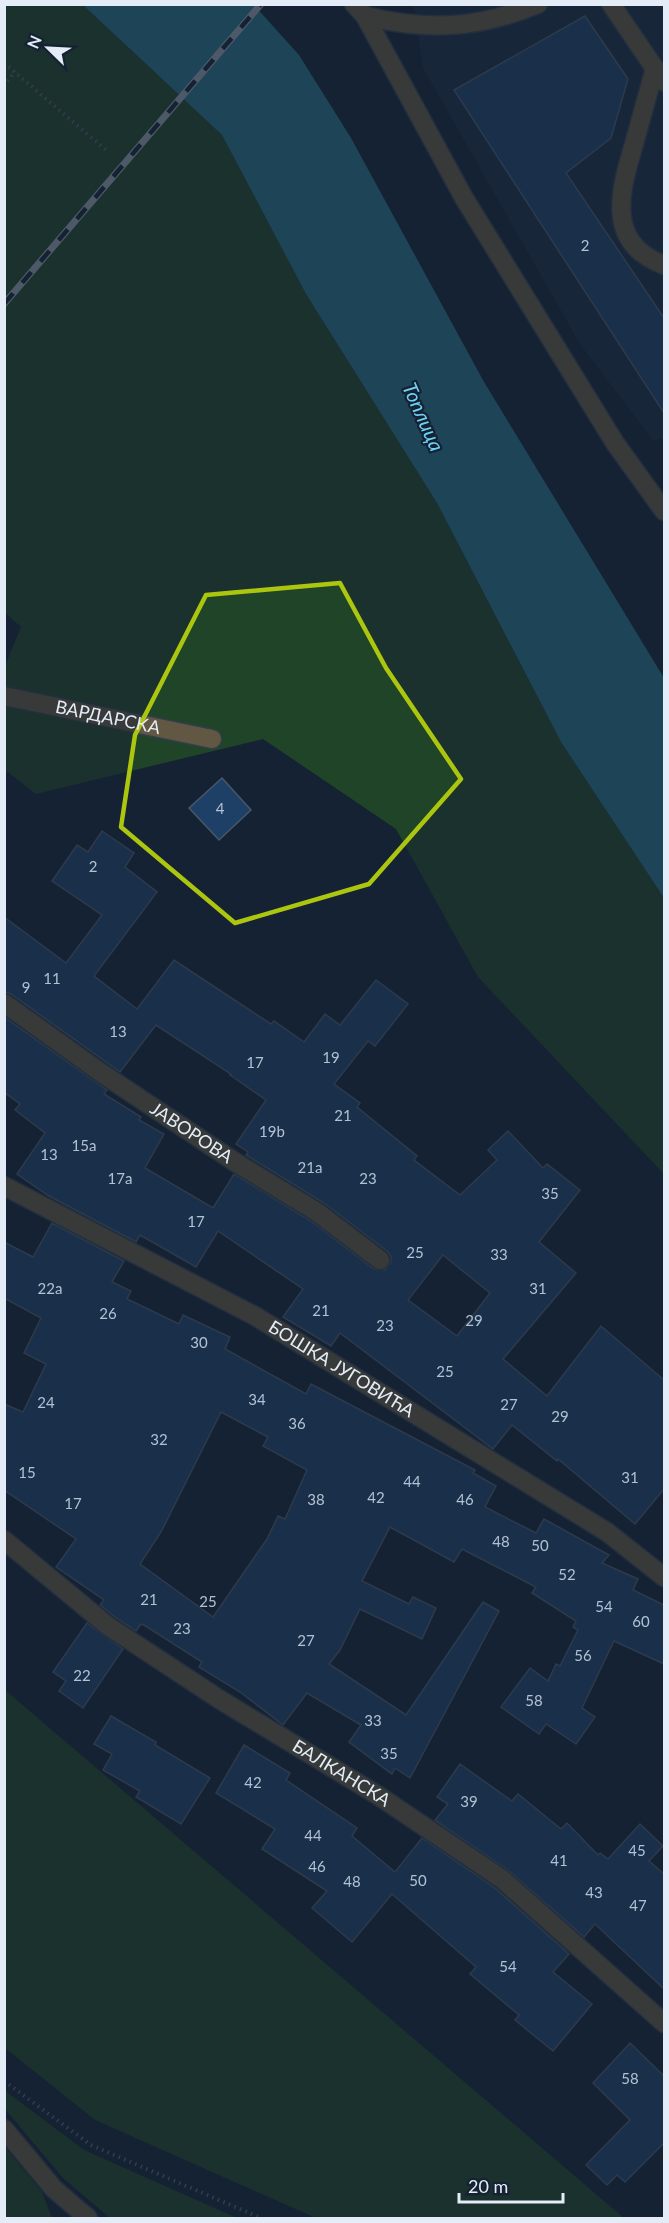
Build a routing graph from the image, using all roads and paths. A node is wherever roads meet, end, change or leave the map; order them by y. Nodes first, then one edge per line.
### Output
1 (538, 4) edge
2 (611, 4) edge
3 (359, 10) edge
4 (4, 63) edge
5 (15, 72) junction
6 (660, 75) edge
7 (4, 86) edge
8 (106, 150) dead end
9 (664, 265) edge
10 (664, 511) edge
11 (4, 696) edge
12 (212, 739) dead end
13 (4, 1003) edge
14 (4, 1186) edge
15 (380, 1260) dead end
16 (4, 1540) edge
17 (664, 1577) edge
18 (664, 2023) edge
19 (4, 2081) edge
20 (4, 2129) edge
21 (88, 2218) edge
22 (261, 2218) edge

1 - 3 street
2 - 6 street
3 - 10 street
4 - 5 path
5 - 7 path
5 - 8 path
6 - 9 street
11 - 12 street, ВАРДАРСКА
13 - 15 street, ЈАВОРОВА
14 - 17 street, БОШКА ЈУГОВИЋА
16 - 18 street, БАЛКАНСКА
19 - 22 path
20 - 21 street

